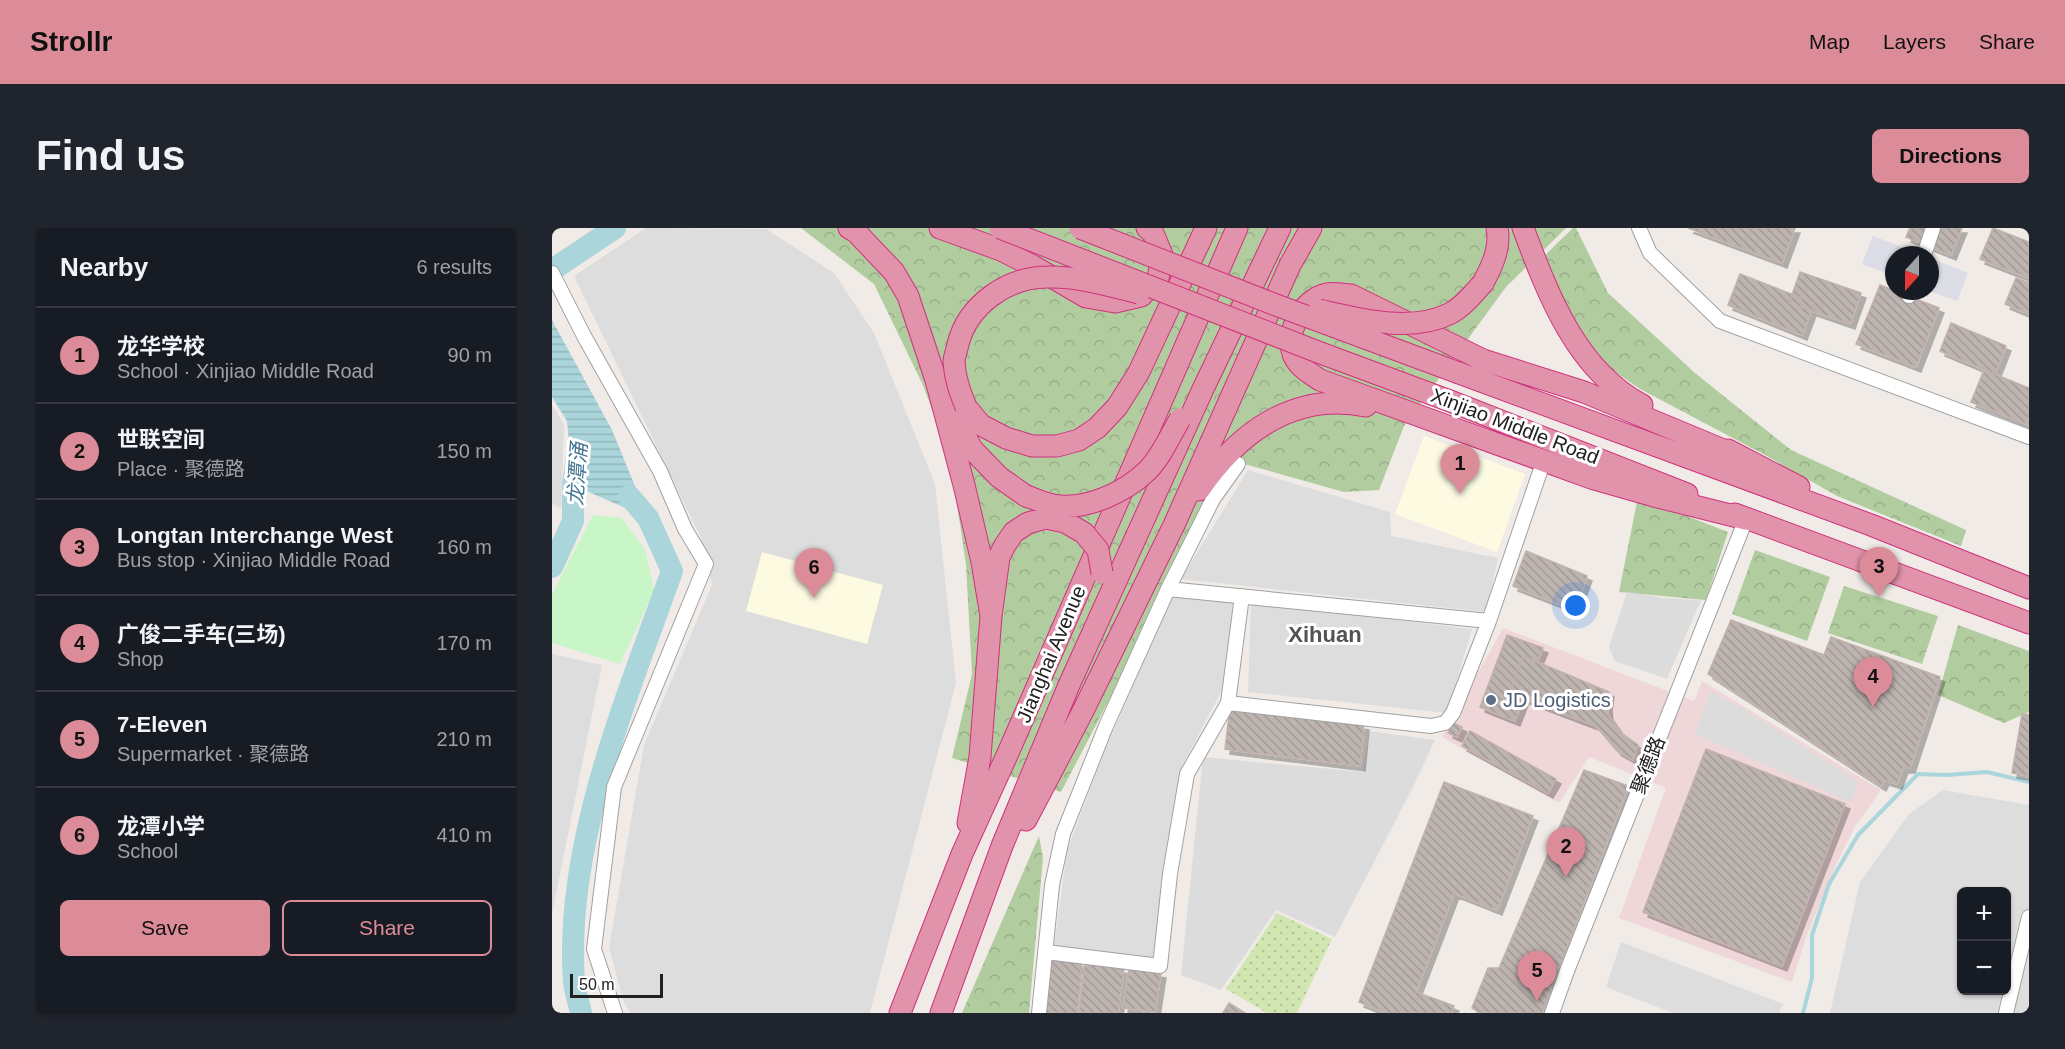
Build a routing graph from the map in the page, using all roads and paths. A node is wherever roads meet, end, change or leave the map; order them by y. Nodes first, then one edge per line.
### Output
1 (849, 228) edge
2 (940, 228) edge
3 (1000, 228) edge
4 (1080, 228) edge
5 (1147, 228) edge
6 (1206, 228) edge
7 (1237, 228) edge
8 (1245, 228) edge
9 (1280, 228) edge
10 (1311, 228) edge
11 (1497, 228) edge
12 (1523, 228) edge
13 (1639, 228) edge
14 (1934, 228) edge
15 (1927, 246) edge
16 (554, 277) edge
17 (1240, 300) junction
18 (1212, 304) junction
19 (936, 380) junction
20 (1469, 433) junction
21 (2029, 437) edge
22 (1740, 457) junction
23 (1544, 460) junction
24 (1238, 464) dead end
25 (1746, 519) junction
26 (1174, 525) junction
27 (1871, 525) junction
28 (2029, 588) edge
29 (1168, 589) junction
30 (1242, 596) junction
31 (991, 616) junction
32 (1489, 621) junction
33 (2029, 624) edge
34 (1090, 635) junction
35 (1228, 703) junction
36 (962, 854) junction
37 (982, 903) junction
38 (2029, 917) edge
39 (1046, 952) junction
40 (615, 1013) edge
41 (900, 1013) edge
42 (941, 1013) edge
43 (1039, 1013) edge
44 (1552, 1013) edge
45 (2006, 1013) edge

1 - 19 highway
2 - 5 highway
3 - 18 highway, Xinjiao Middle Road, bridge
4 - 17 highway, Xinjiao Middle Road, bridge
6 - 18 highway, bridge
7 - 18 highway
8 - 18 highway
9 - 17 highway
10 - 26 highway
11 - 17 highway, bridge
12 - 22 highway
13 - 21 street
14 - 15 street
16 - 40 street
17 - 19 highway, bridge
17 - 27 highway, Xinjiao Middle Road, bridge
17 - 34 highway, Jianghai Avenue
18 - 25 highway, Xinjiao Middle Road, bridge
18 - 36 highway, Jianghai Avenue
19 - 31 highway
20 - 22 highway
20 - 23 highway
20 - 26 highway
22 - 27 highway
23 - 25 highway
23 - 32 street
24 - 29 street
25 - 33 highway, Xinjiao Middle Road
25 - 44 street, 聚德路
26 - 37 highway
27 - 28 highway, Xinjiao Middle Road
29 - 30 street
29 - 39 street
30 - 32 street
30 - 35 street
31 - 34 highway, bridge
31 - 36 highway
32 - 35 street
34 - 37 highway, Jianghai Avenue
35 - 39 street
36 - 41 highway, Jianghai Avenue
37 - 42 highway, Jianghai Avenue
38 - 45 street
39 - 43 street

